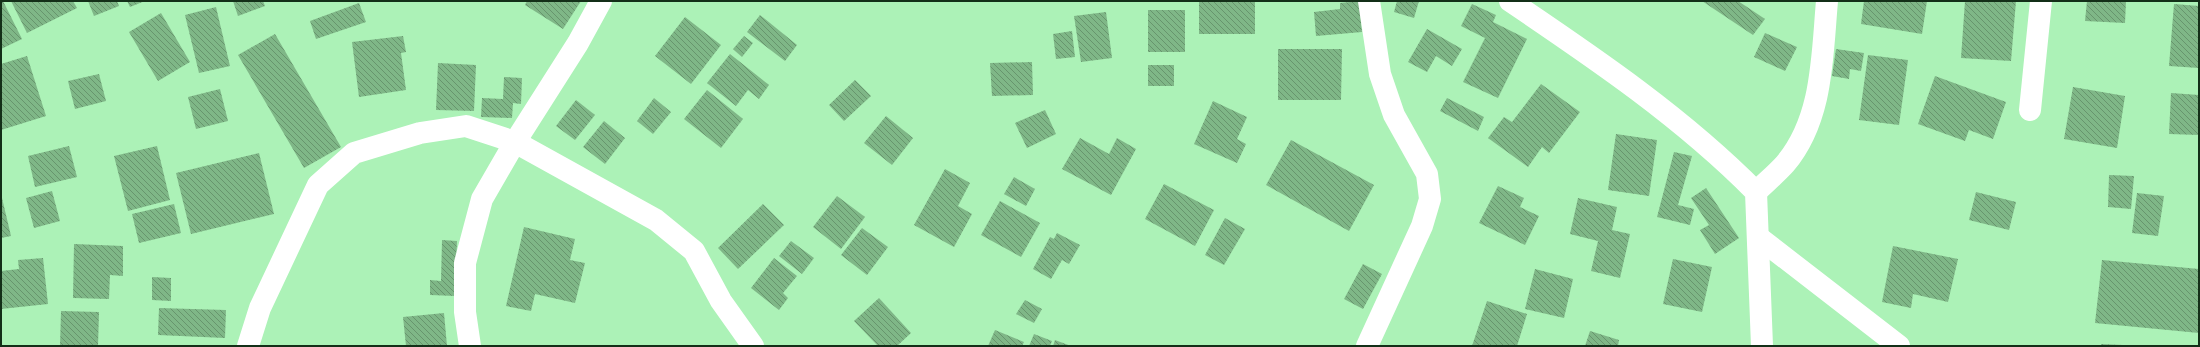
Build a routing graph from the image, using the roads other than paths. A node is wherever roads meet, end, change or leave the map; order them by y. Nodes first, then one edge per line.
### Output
1 (601, 1) edge
2 (1370, 1) edge
3 (1510, 1) edge
4 (1827, 1) edge
5 (2041, 1) edge
6 (2030, 110) dead end
7 (515, 142) junction
8 (1756, 192) junction
9 (1758, 237) junction
10 (248, 346) edge
11 (470, 346) edge
12 (753, 346) edge
13 (1367, 346) edge
14 (1762, 346) edge
15 (1899, 346) edge

1 - 7 street
2 - 13 street
3 - 8 street
4 - 8 street
5 - 6 street
7 - 10 street
7 - 11 street
7 - 12 street
8 - 9 street
9 - 14 street
9 - 15 street

